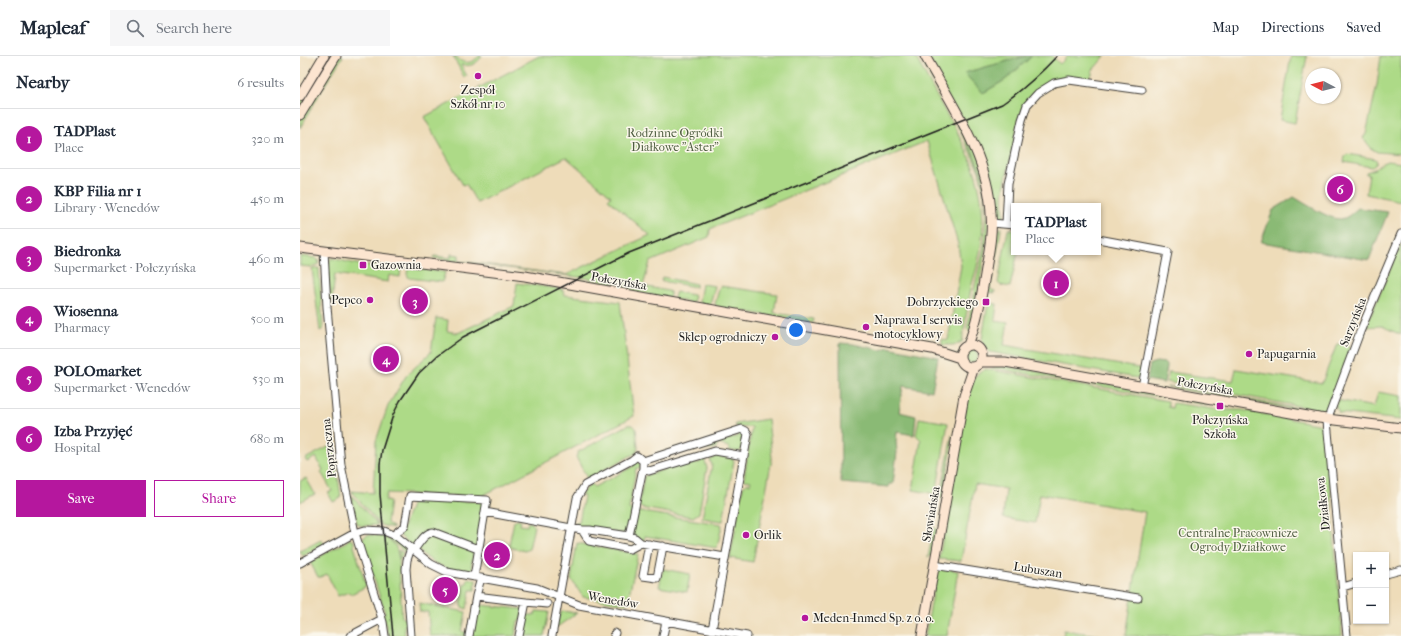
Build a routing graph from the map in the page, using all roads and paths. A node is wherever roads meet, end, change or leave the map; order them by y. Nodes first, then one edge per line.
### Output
1 (324, 56) edge
2 (336, 56) edge
3 (925, 56) edge
4 (1142, 90) dead end
5 (300, 96) edge
6 (300, 115) edge
7 (992, 222) junction
8 (1006, 224) junction
9 (1011, 225) edge
10 (1401, 234) edge
11 (1101, 240) edge
12 (300, 248) edge
13 (324, 252) junction
14 (972, 348) junction
15 (932, 349) junction
16 (1005, 362) junction
17 (970, 363) junction
18 (1142, 387) junction
19 (1328, 419) junction
20 (1401, 428) edge
21 (701, 441) junction
22 (705, 454) junction
23 (744, 456) junction
24 (643, 461) junction
25 (643, 468) junction
26 (485, 512) junction
27 (571, 528) junction
28 (582, 530) junction
29 (355, 533) junction
30 (396, 536) junction
31 (629, 536) junction
32 (641, 542) junction
33 (649, 544) junction
34 (663, 546) junction
35 (412, 549) junction
36 (478, 549) junction
37 (725, 557) junction
38 (300, 563) edge
39 (934, 565) junction
40 (1401, 570) edge
41 (1389, 573) edge
42 (477, 577) junction
43 (1353, 584) edge
44 (1343, 588) junction
45 (476, 596) junction
46 (558, 597) junction
47 (1138, 598) dead end
48 (526, 602) junction
49 (547, 604) dead end
50 (382, 619) junction
51 (666, 621) junction
52 (712, 630) junction
53 (350, 636) edge
54 (385, 636) edge
55 (411, 636) edge
56 (469, 636) edge
57 (519, 636) edge
58 (552, 636) edge
59 (663, 636) edge
60 (747, 636) edge
61 (922, 636) edge
62 (1347, 636) edge

1 - 5 main road
2 - 6 main road
3 - 7 main road
4 - 8 street
7 - 8 street
7 - 14 main road
8 - 9 street
10 - 19 street, Sarzyńska
11 - 18 street
12 - 13 main road, Połczyńska
13 - 15 main road, Połczyńska
13 - 29 street, Poprzeczna
14 - 15 main road, Połczyńska
14 - 16 main road, Połczyńska
14 - 17 main road
14 - 17 main road
15 - 17 main road, Połczyńska
16 - 17 main road, Połczyńska
16 - 18 main road, Połczyńska
17 - 39 main road, Słowiańska
18 - 19 main road, Połczyńska
19 - 20 main road, Połczyńska
19 - 44 street, Działkowa
21 - 22 street
21 - 23 street
21 - 24 street
22 - 23 street
22 - 25 street
23 - 37 street
24 - 25 street
24 - 27 street
25 - 31 street
26 - 27 street
26 - 30 street
26 - 36 street
27 - 28 street
27 - 46 street
28 - 31 street
28 - 32 street
29 - 30 street, Wenedów
29 - 38 street
29 - 50 street, Poprzeczna
30 - 35 street, Wenedów
31 - 32 street
32 - 33 street
33 - 34 street
33 - 34 street
34 - 37 street
35 - 36 street
35 - 42 street, Wenedów
35 - 55 street
36 - 42 street
37 - 52 street
39 - 47 street, Lubuszan
39 - 61 main road, Słowiańska
40 - 41 street
42 - 45 street
42 - 46 street, Wenedów
43 - 44 street
44 - 62 street, Działkowa
45 - 48 street
45 - 56 street
46 - 51 street, Wenedów
46 - 58 street
48 - 49 street
48 - 57 street
50 - 53 street
50 - 54 street, Poprzeczna
51 - 52 street, Wenedów
51 - 59 street
52 - 60 street, Wenedów

